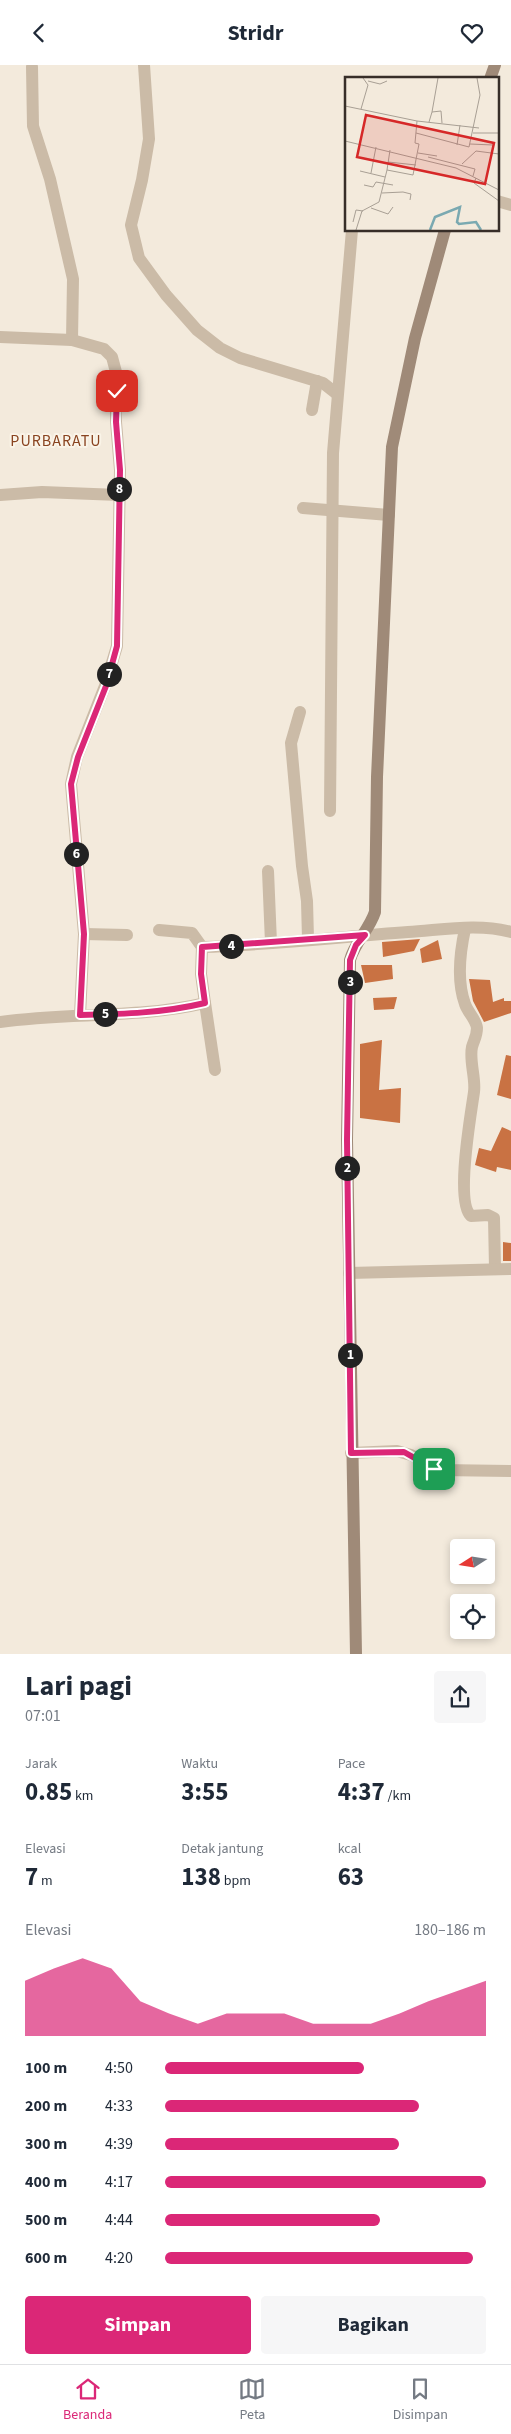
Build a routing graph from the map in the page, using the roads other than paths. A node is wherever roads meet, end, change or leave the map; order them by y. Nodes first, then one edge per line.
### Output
1 (144, 65) edge
2 (495, 65) edge
3 (32, 67) dead end
4 (491, 77) edge
5 (498, 201) edge
6 (511, 205) edge
7 (352, 231) edge
8 (442, 231) edge
9 (0, 337) edge
10 (72, 340) junction
11 (316, 386) junction
12 (337, 394) junction
13 (312, 410) dead end
14 (0, 495) edge
15 (119, 495) junction
16 (303, 508) dead end
17 (328, 510) junction
18 (389, 515) junction
19 (300, 712) dead end
20 (330, 811) dead end
21 (268, 871) dead end
22 (465, 929) junction
23 (159, 930) dead end
24 (511, 931) edge
25 (84, 934) junction
26 (127, 935) dead end
27 (365, 935) junction
28 (308, 939) junction
29 (271, 943) junction
30 (202, 947) junction
31 (205, 1003) junction
32 (80, 1015) junction
33 (0, 1022) edge
34 (215, 1070) dead end
35 (495, 1268) junction
36 (511, 1269) edge
37 (349, 1273) junction
38 (351, 1453) junction
39 (511, 1471) edge
40 (356, 1654) edge

1 - 11 street
2 - 4 street
3 - 10 street
5 - 6 street
7 - 12 street
8 - 18 street
9 - 10 street
10 - 15 street
11 - 12 street
11 - 13 street
12 - 17 street
14 - 15 street
15 - 25 street
16 - 17 street
17 - 18 street
17 - 20 street
18 - 27 street
19 - 28 street
21 - 29 street
22 - 24 street
22 - 27 street
22 - 35 street
23 - 30 street
25 - 26 street
25 - 32 street
27 - 28 street
27 - 37 street
28 - 29 street
29 - 30 street
30 - 31 street
31 - 32 street
31 - 34 street
32 - 33 street
35 - 36 street
35 - 37 street
37 - 38 street
38 - 39 street
38 - 40 street

